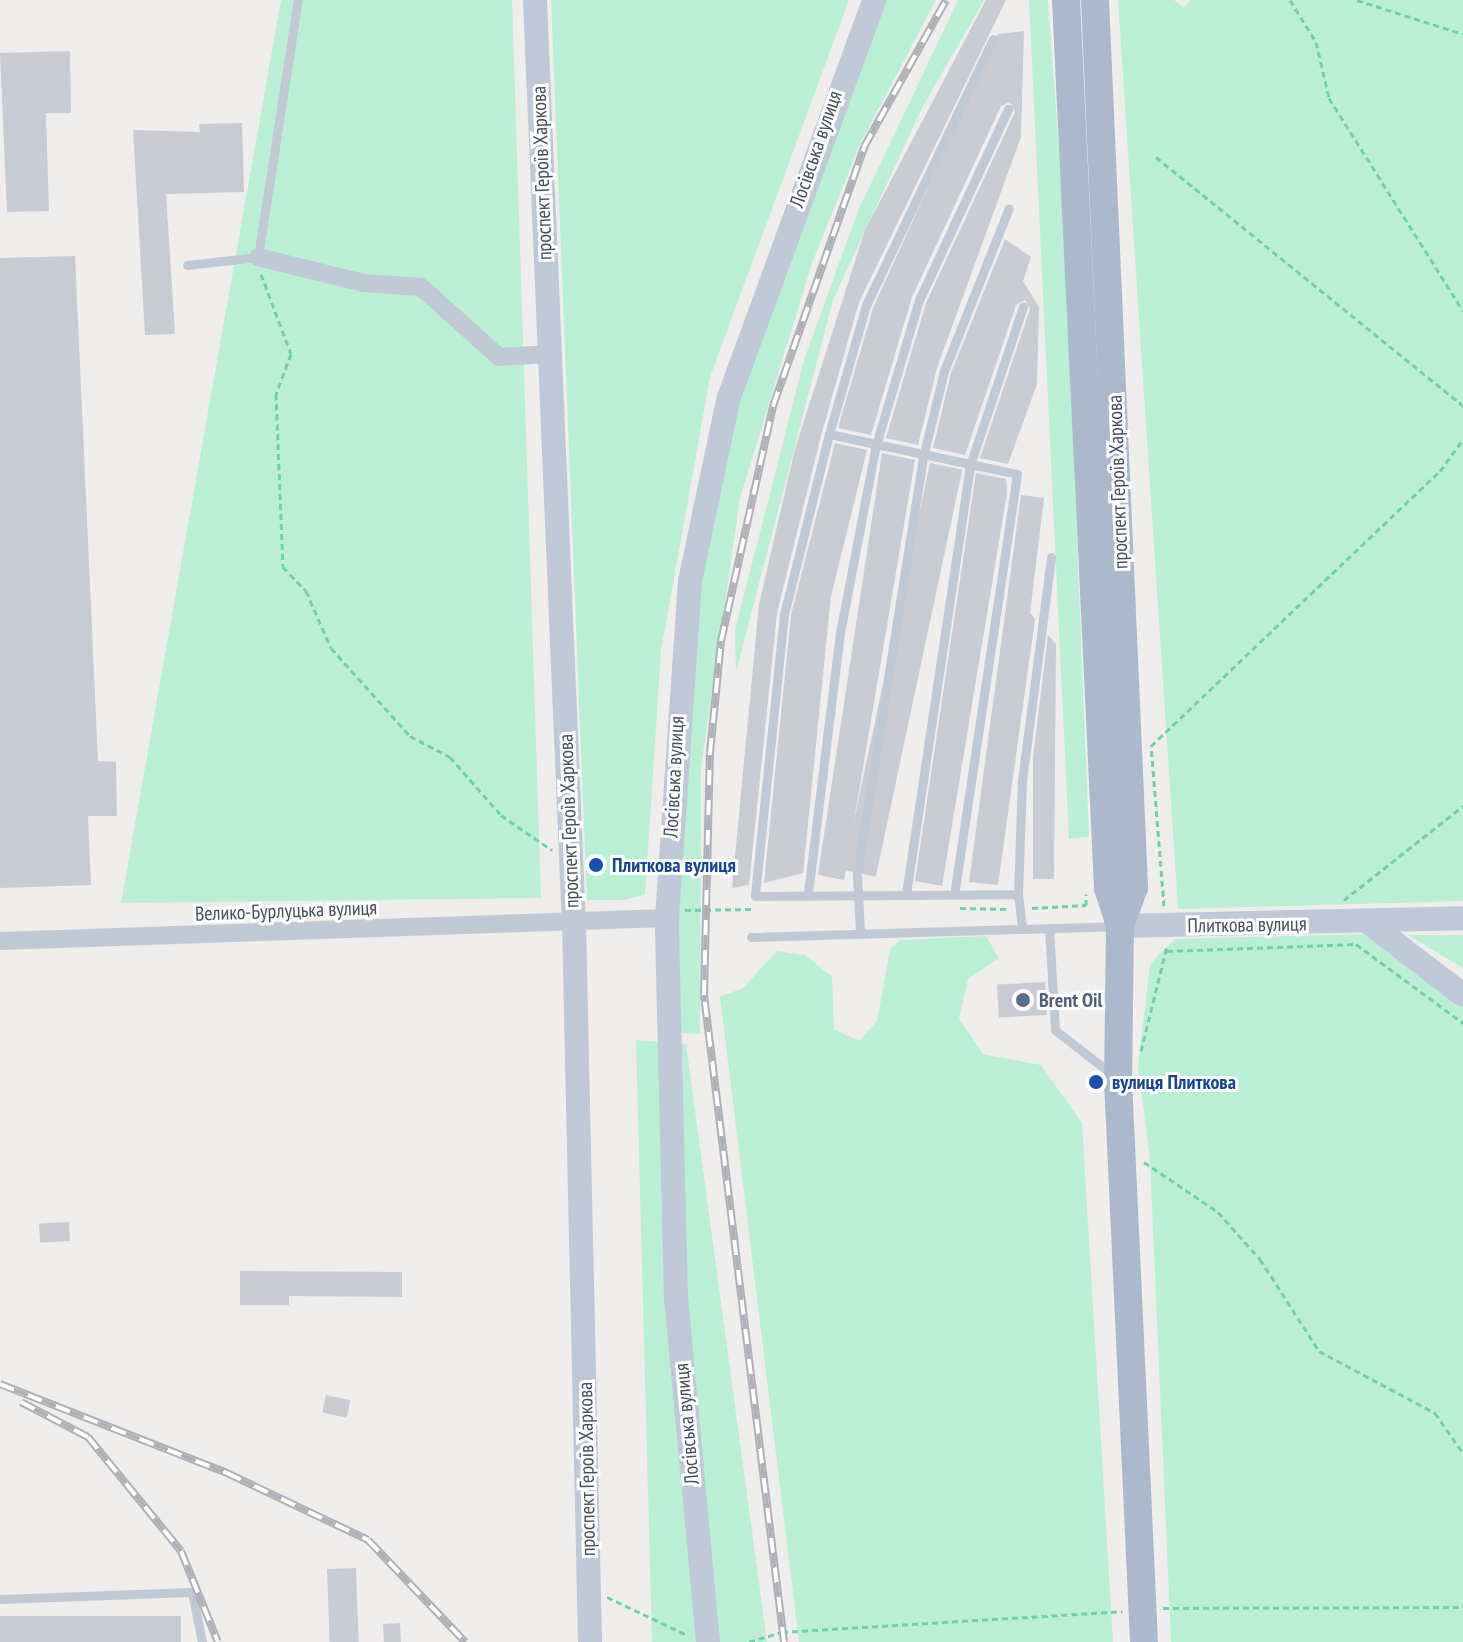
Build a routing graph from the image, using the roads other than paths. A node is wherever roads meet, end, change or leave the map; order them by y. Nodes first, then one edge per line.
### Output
1 (298, 0) edge
2 (535, 0) edge
3 (861, 0) edge
4 (874, 0) edge
5 (1066, 0) edge
6 (1095, 0) edge
7 (857, 33) junction
8 (993, 39) dead end
9 (1008, 109) dead end
10 (1009, 208) dead end
11 (258, 257) junction
12 (187, 265) dead end
13 (1023, 307) dead end
14 (550, 354) junction
15 (829, 434) junction
16 (876, 445) junction
17 (923, 458) junction
18 (970, 465) junction
19 (1051, 557) dead end
20 (808, 893) junction
21 (906, 894) junction
22 (954, 894) junction
23 (1018, 894) junction
24 (861, 895) junction
25 (667, 918) junction
26 (1463, 918) edge
27 (1369, 923) junction
28 (574, 925) junction
29 (1120, 926) junction
30 (1049, 928) junction
31 (1022, 929) junction
32 (860, 932) junction
33 (751, 937) dead end
34 (0, 941) edge
35 (1463, 995) edge
36 (1128, 1071) junction
37 (0, 1599) edge
38 (1152, 1615) edge
39 (202, 1642) edge
40 (590, 1642) edge
41 (705, 1642) edge

1 - 11 lane
2 - 14 street, проспект Героїв Харкова
3 - 7 street
4 - 7 street
5 - 29 main road, проспект Героїв Харкова
6 - 29 main road, проспект Героїв Харкова
7 - 25 street, Лосівська вулиця
8 - 15 lane
9 - 16 lane
10 - 17 lane
11 - 12 lane
11 - 14 street
13 - 18 lane
14 - 28 street, проспект Героїв Харкова
15 - 16 lane
15 - 20 lane
16 - 17 lane
16 - 20 lane
17 - 18 lane
17 - 24 lane
18 - 21 lane
18 - 22 lane
19 - 23 lane
20 - 24 lane
21 - 22 lane
21 - 24 lane
22 - 23 lane
23 - 31 lane
24 - 32 lane
25 - 28 street
25 - 41 street, Лосівська вулиця
26 - 27 street, Плиткова вулиця
27 - 29 street, Плиткова вулиця
27 - 35 street
28 - 34 street, Велико-Бурлуцька вулиця
28 - 40 street, проспект Героїв Харкова
29 - 30 lane, Плиткова вулиця
29 - 36 main road, проспект Героїв Харкова
30 - 31 lane, Плиткова вулиця
30 - 36 lane
31 - 32 lane, Плиткова вулиця
32 - 33 lane, Плиткова вулиця
36 - 38 main road, проспект Героїв Харкова
37 - 39 lane

